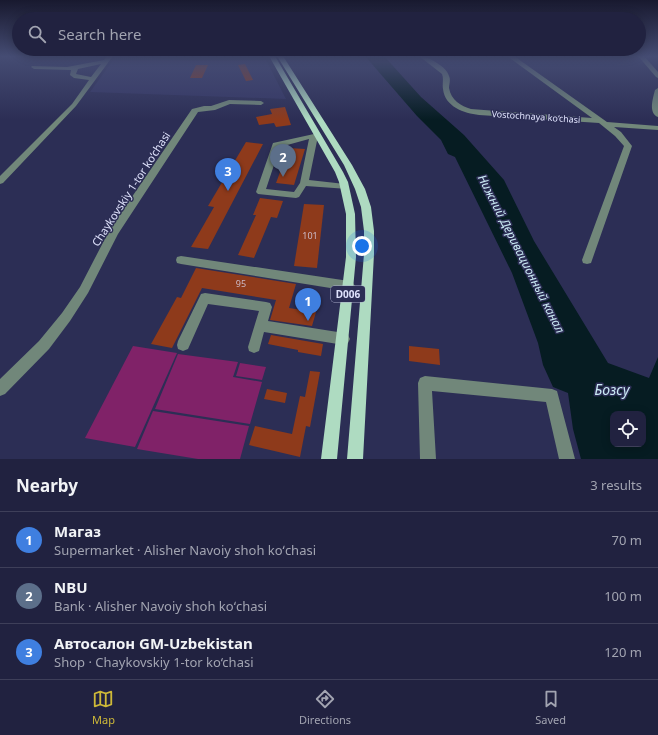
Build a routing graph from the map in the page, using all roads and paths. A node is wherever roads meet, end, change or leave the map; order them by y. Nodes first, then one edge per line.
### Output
1 (80, 77) edge
2 (284, 77) edge
3 (293, 77) edge
4 (446, 77) edge
5 (540, 77) edge
6 (93, 79) joint
7 (658, 90) edge
8 (261, 103) dead end
9 (658, 115) edge
10 (603, 122) junction
11 (658, 128) edge
12 (316, 136) junction
13 (4, 172) edge
14 (0, 181) edge
15 (304, 183) junction
16 (345, 187) junction
17 (181, 260) dead end
18 (587, 260) dead end
19 (349, 286) junction
20 (260, 326) junction
21 (344, 339) junction
22 (183, 345) dead end
23 (254, 347) dead end
24 (0, 389) edge
25 (329, 459) edge
26 (355, 459) edge
27 (428, 459) edge
28 (567, 459) edge

1 - 6 street
2 - 12 main road, D006
3 - 26 main road, D006
4 - 10 street, Vostochnaya ko‘chasi
5 - 10 street, Vostochnaya ko‘chasi
6 - 13 street
7 - 9 street
8 - 24 street, Chaykovskiy 1-tor ko‘chasi
10 - 11 street, Vostochnaya ko‘chasi
10 - 18 street, Vostochnaya ko‘chasi
12 - 15 street
12 - 15 street
12 - 16 main road, D006
13 - 14 street
15 - 16 street
16 - 19 main road, D006
17 - 19 street
19 - 21 main road, D006
20 - 21 street
20 - 22 street
20 - 23 street
21 - 25 main road, D006
27 - 28 street

